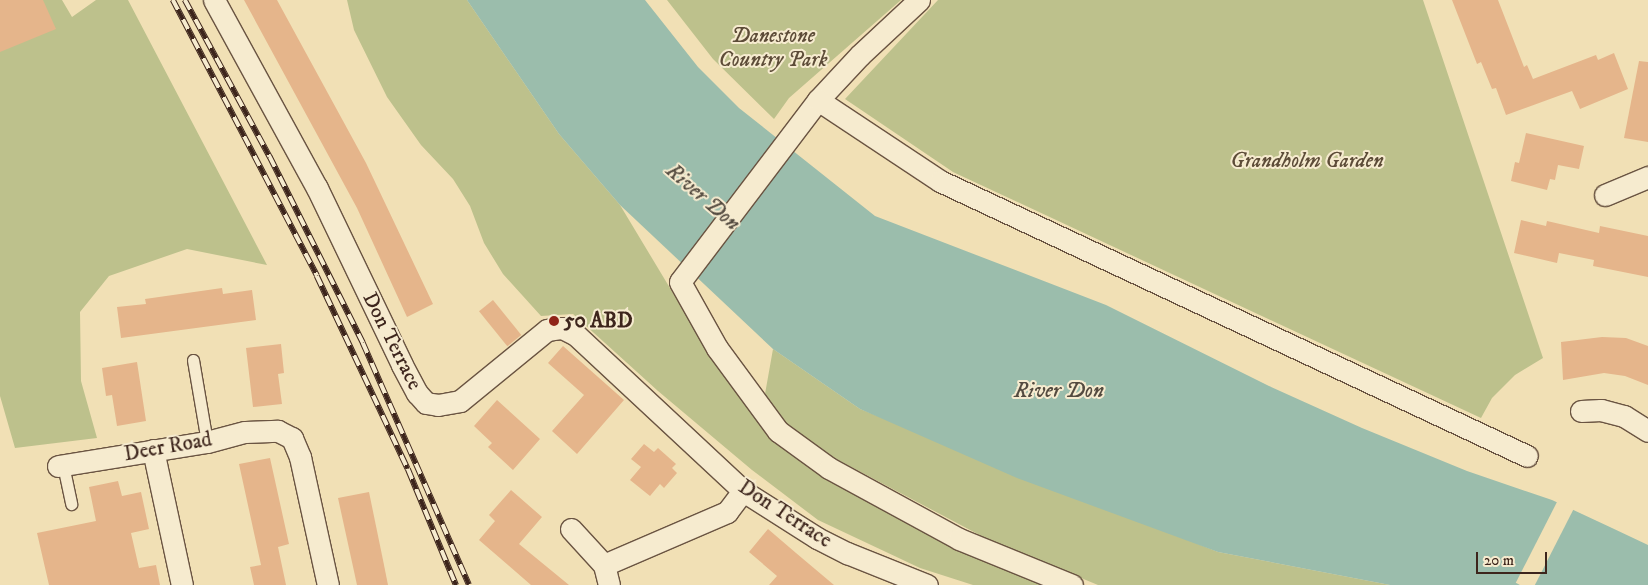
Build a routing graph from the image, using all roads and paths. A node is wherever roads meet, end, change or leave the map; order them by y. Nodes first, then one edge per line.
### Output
1 (214, 0) edge
2 (919, 0) edge
3 (812, 108) junction
4 (1648, 177) edge
5 (1605, 195) dead end
6 (193, 360) dead end
7 (1581, 411) dead end
8 (1648, 431) edge
9 (208, 442) junction
10 (153, 450) junction
11 (1527, 456) dead end
12 (60, 465) joint
13 (743, 491) junction
14 (71, 504) dead end
15 (571, 529) dead end
16 (606, 575) edge
17 (182, 585) edge
18 (328, 585) edge
19 (927, 585) edge
20 (1072, 585) edge

1 - 13 street, Don Terrace
2 - 3 street
3 - 11 street
3 - 20 street
4 - 5 street
6 - 9 lane
7 - 8 street
9 - 10 street, Deer Road
9 - 18 street, Deer Road
10 - 12 street, Deer Road
10 - 17 street
12 - 14 lane
13 - 16 street
13 - 19 street, Don Terrace
15 - 16 street

